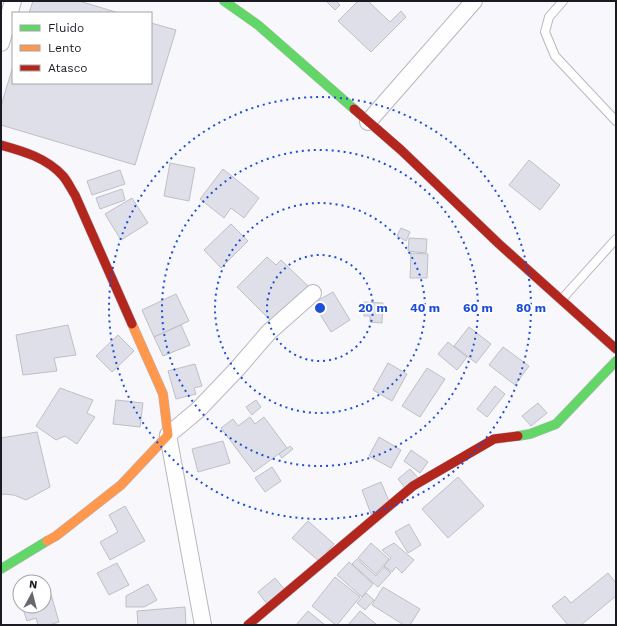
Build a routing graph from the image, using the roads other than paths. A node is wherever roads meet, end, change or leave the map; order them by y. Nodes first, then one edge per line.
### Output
1 (13, 1) edge
2 (224, 1) edge
3 (474, 1) edge
4 (563, 1) edge
5 (1, 43) edge
6 (616, 121) edge
7 (368, 122) junction
8 (1, 145) edge
9 (616, 239) edge
10 (313, 294) dead end
11 (561, 300) junction
12 (616, 349) edge
13 (616, 361) edge
14 (168, 435) junction
15 (1, 569) edge
16 (203, 625) edge
17 (248, 625) edge

1 - 5 street
2 - 7 street
3 - 7 street
4 - 6 lane
7 - 11 street
8 - 14 street
9 - 11 lane
10 - 14 street
11 - 12 street
13 - 17 street
14 - 15 street
14 - 16 street

